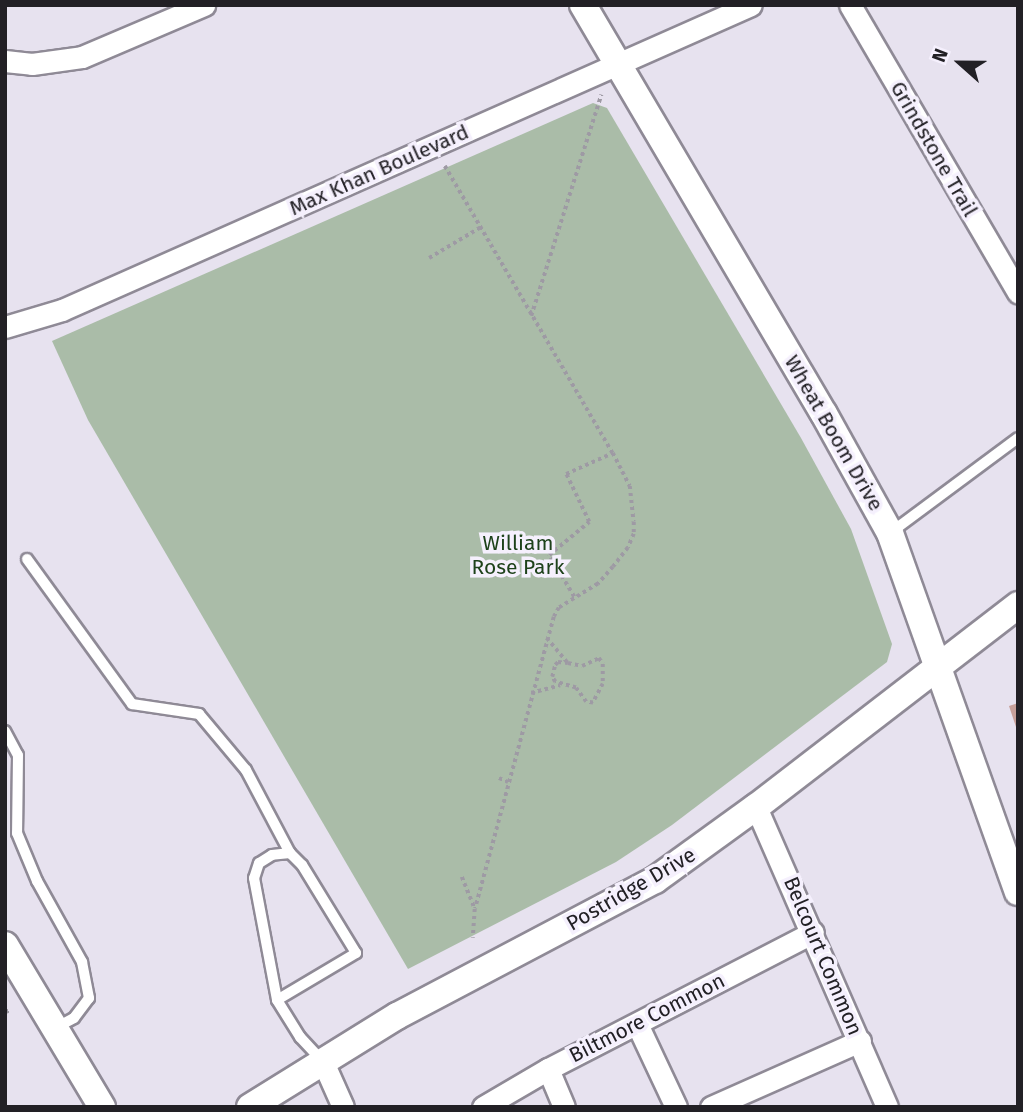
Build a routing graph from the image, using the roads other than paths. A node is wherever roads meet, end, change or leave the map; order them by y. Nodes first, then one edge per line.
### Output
1 (204, 5) edge
2 (583, 5) edge
3 (751, 5) edge
4 (850, 5) edge
5 (5, 61) edge
6 (618, 64) junction
7 (1018, 292) edge
8 (5, 327) edge
9 (1018, 438) edge
10 (890, 533) junction
11 (27, 559) dead end
12 (1018, 605) edge
13 (937, 667) junction
14 (5, 731) edge
15 (756, 807) junction
16 (289, 853) junction
17 (1018, 892) edge
18 (813, 932) junction
19 (5, 944) edge
20 (277, 1000) junction
21 (637, 1024) junction
22 (55, 1028) junction
23 (860, 1041) junction
24 (323, 1062) junction
25 (548, 1069) junction
26 (102, 1107) edge
27 (250, 1107) edge
28 (342, 1107) edge
29 (483, 1107) edge
30 (564, 1107) edge
31 (676, 1107) edge
32 (711, 1107) edge
33 (887, 1107) edge

1 - 5 street
2 - 6 street, Wheat Boom Drive
3 - 6 street, Max Khan Boulevard
4 - 7 street, Grindstone Trail
6 - 8 street, Max Khan Boulevard
6 - 10 street, Wheat Boom Drive
9 - 10 lane
10 - 13 street, Wheat Boom Drive
11 - 16 lane
12 - 13 street, Postridge Drive
13 - 15 street, Postridge Drive
13 - 17 street, Wheat Boom Drive
14 - 22 lane
15 - 18 street, Belcourt Common
15 - 24 street, Postridge Drive
16 - 20 lane
16 - 20 lane
18 - 21 street, Biltmore Common
18 - 23 street, Belcourt Common
19 - 22 street
20 - 24 lane
21 - 25 street, Biltmore Common
21 - 31 street
22 - 26 street
23 - 32 street
23 - 33 street, Belcourt Common
24 - 27 street, Postridge Drive
24 - 28 street
25 - 29 street, Biltmore Common
25 - 30 street

